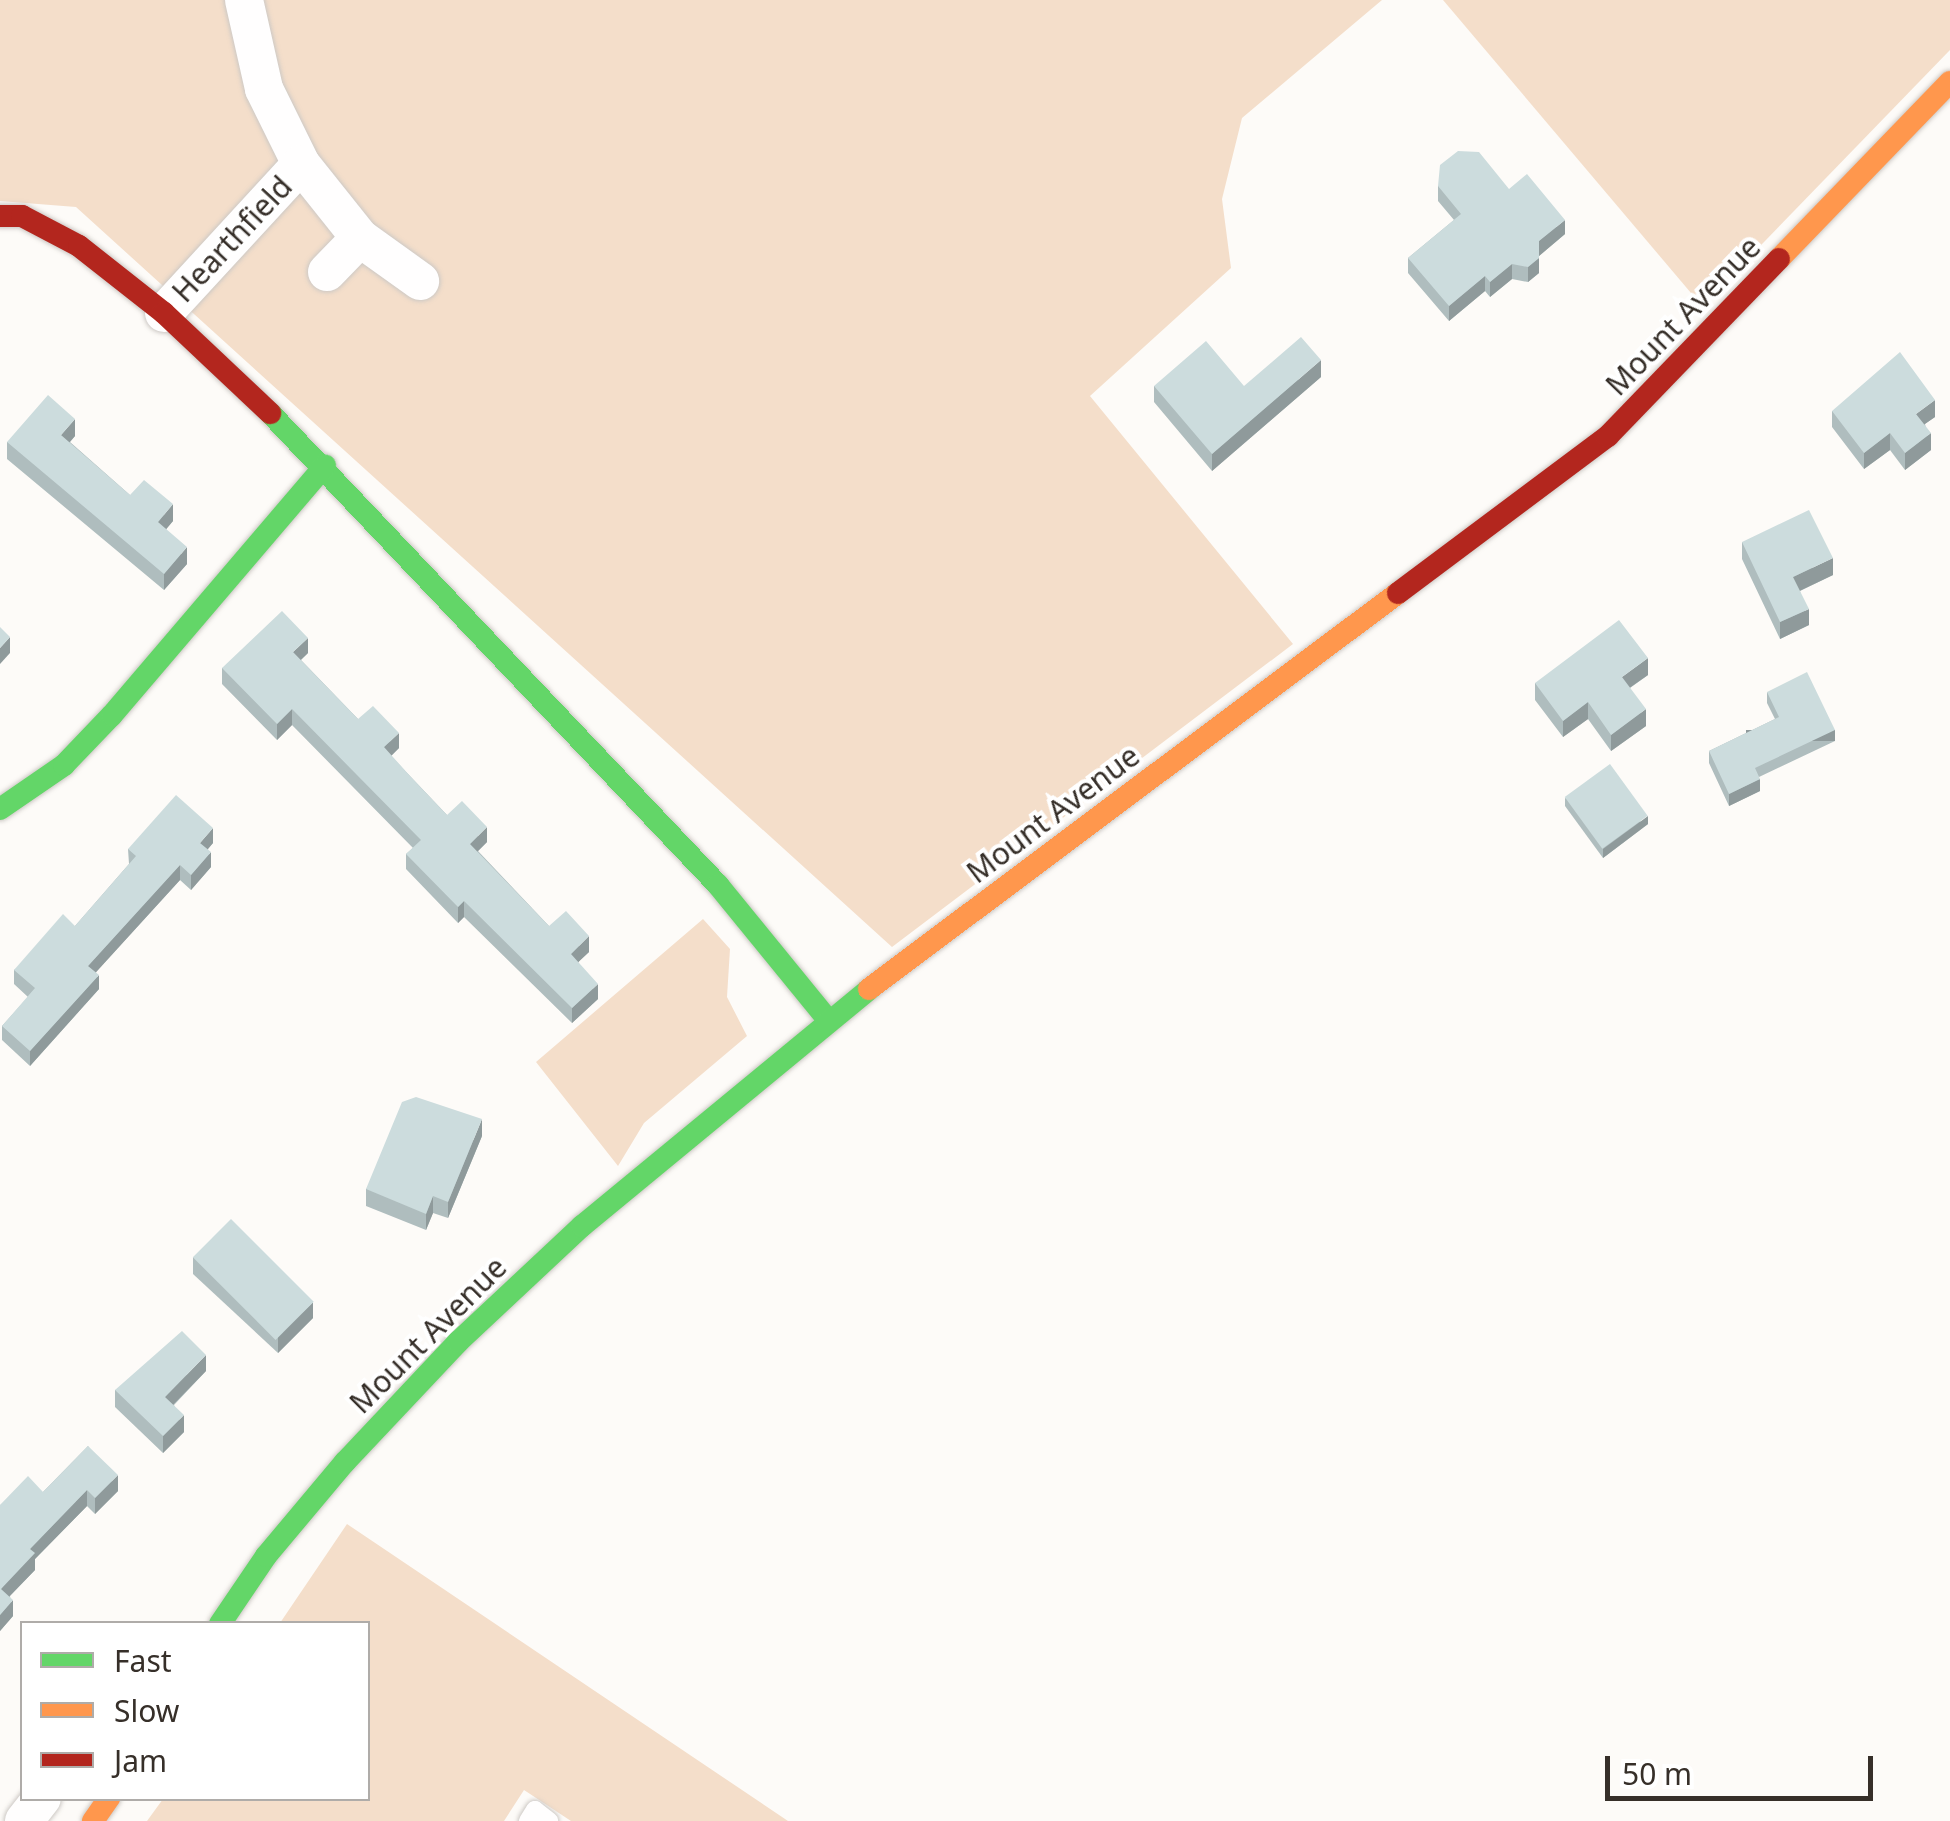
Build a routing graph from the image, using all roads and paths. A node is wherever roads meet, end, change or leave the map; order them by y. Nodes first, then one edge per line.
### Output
1 (244, 0) edge
2 (1950, 82) edge
3 (301, 164) junction
4 (0, 216) edge
5 (360, 238) junction
6 (327, 272) dead end
7 (420, 281) dead end
8 (164, 313) junction
9 (326, 466) junction
10 (0, 810) edge
11 (828, 1020) junction
12 (222, 1621) edge
13 (40, 1801) edge
14 (24, 1821) edge
15 (528, 1821) edge
16 (550, 1821) edge

1 - 3 street, Hearthfield
2 - 11 street, Mount Avenue
3 - 5 street, Hearthfield
3 - 8 street, Hearthfield
4 - 8 street
5 - 6 street
5 - 7 street, Hearthfield
8 - 9 street
9 - 10 street
9 - 11 street
11 - 12 street, Mount Avenue
13 - 14 street
15 - 16 lane

